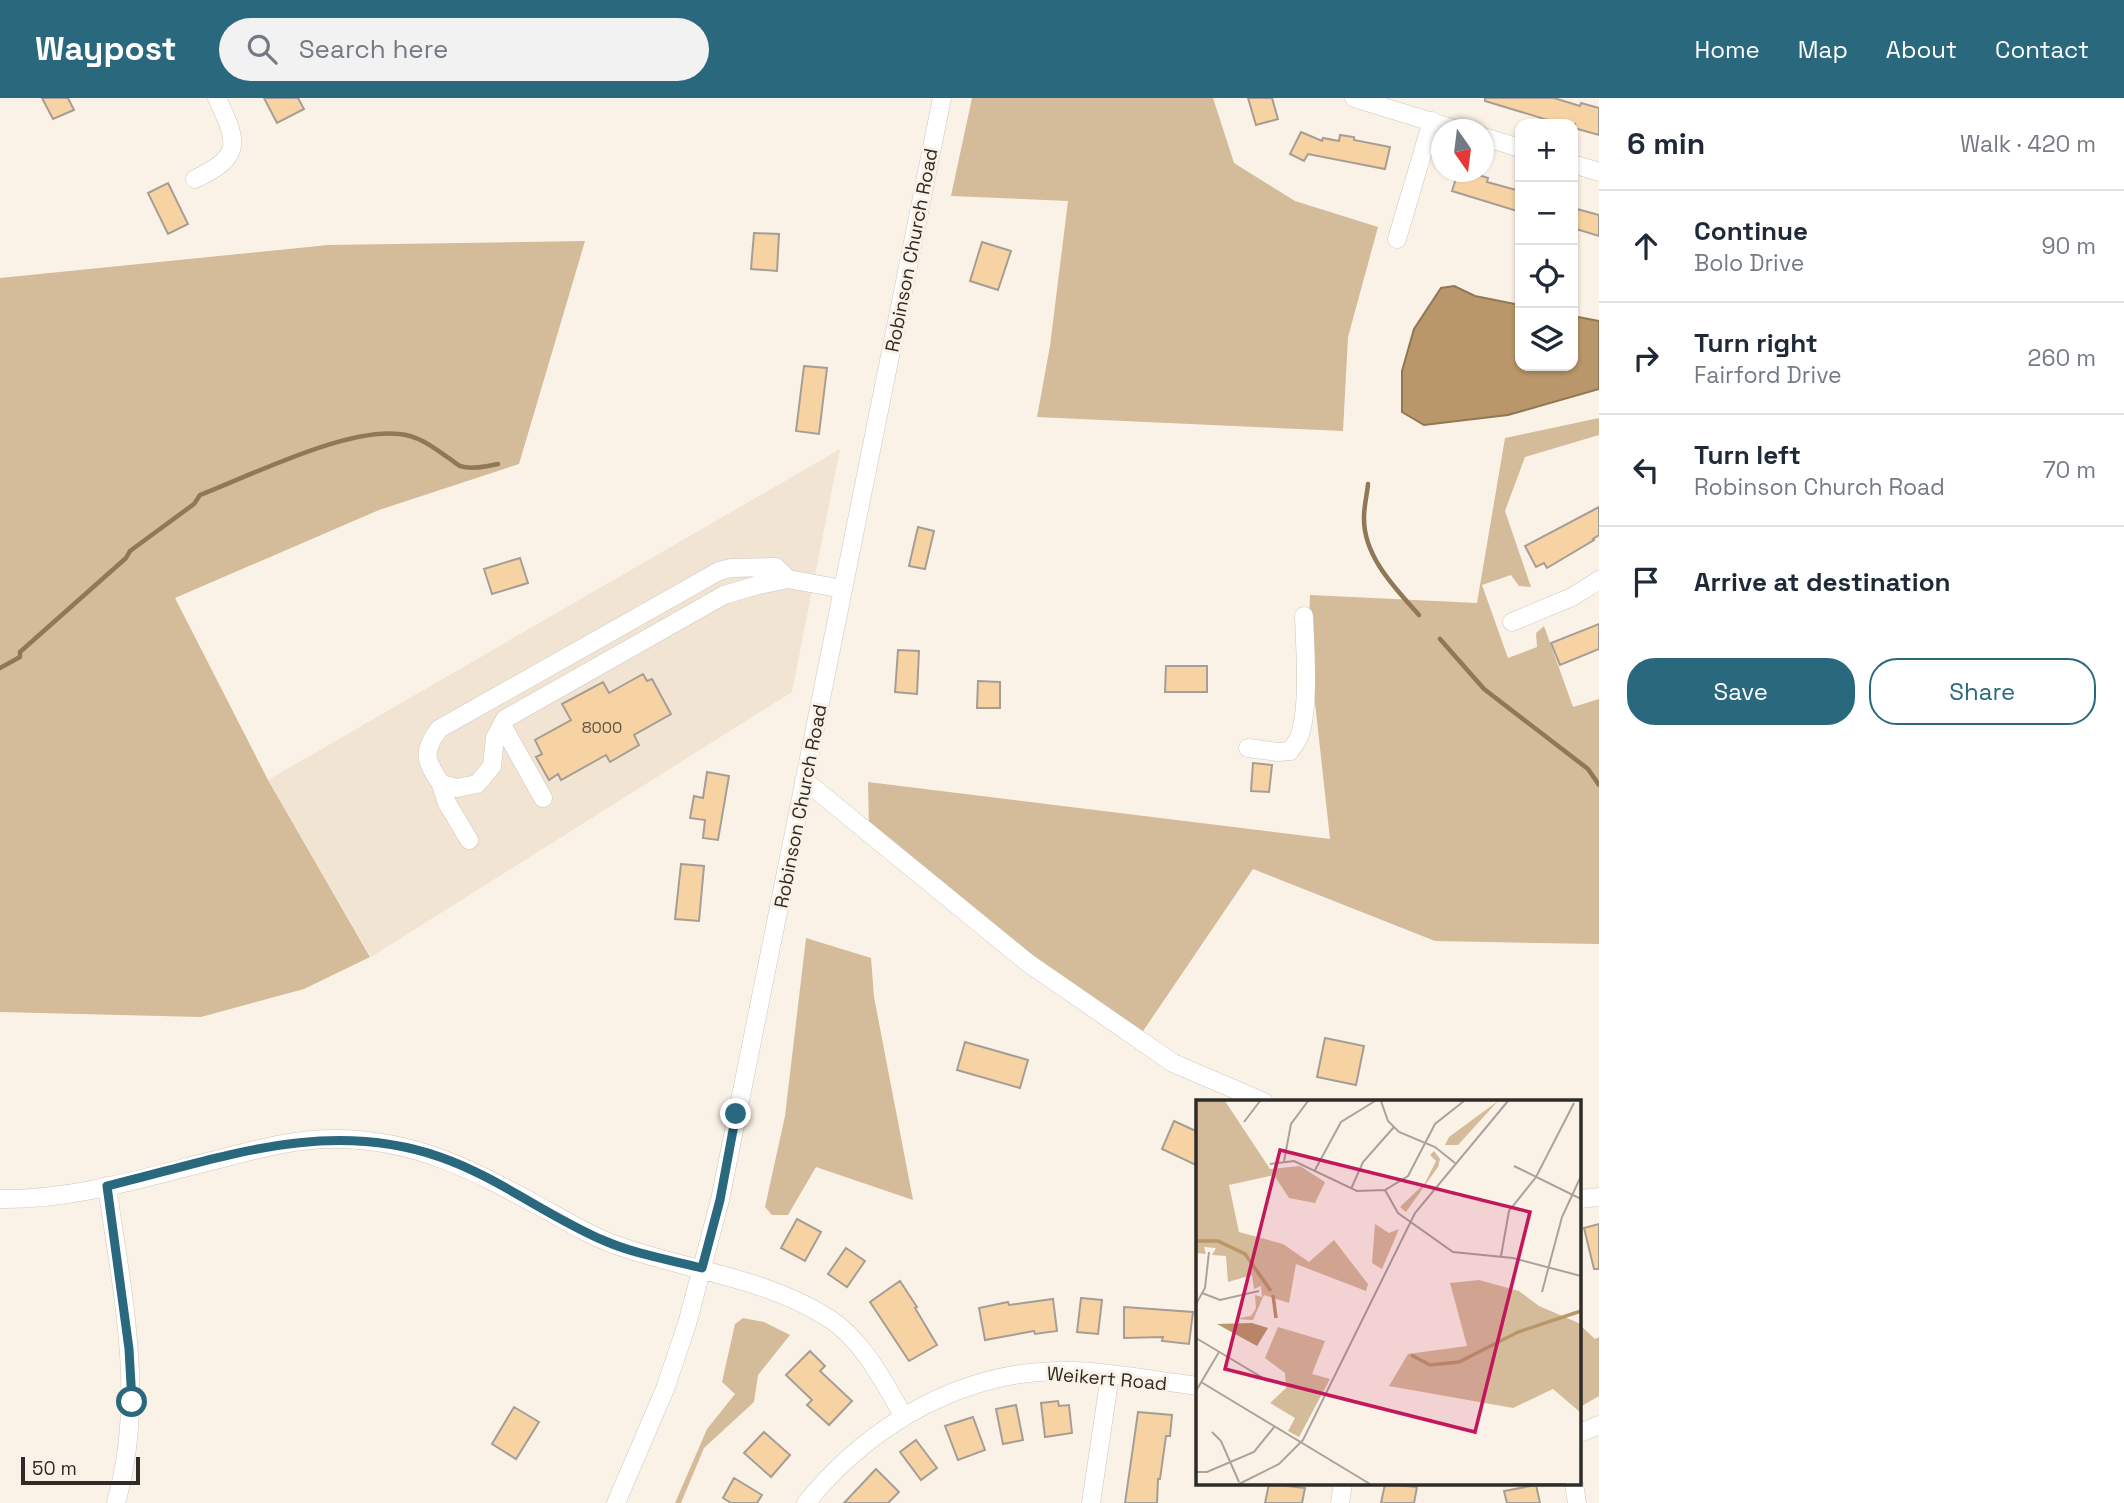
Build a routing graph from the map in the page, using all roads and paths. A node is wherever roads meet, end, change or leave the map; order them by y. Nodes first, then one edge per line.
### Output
1 (217, 98) edge
2 (942, 98) edge
3 (1354, 98) edge
4 (1431, 121) edge
5 (1431, 124) edge
6 (1494, 140) edge
7 (1515, 147) edge
8 (1578, 166) edge
9 (1599, 172) edge
10 (195, 179) dead end
11 (1397, 239) dead end
12 (788, 579) junction
13 (1599, 580) edge
14 (843, 589) junction
15 (1304, 617) dead end
16 (1512, 622) dead end
17 (502, 725) junction
18 (1248, 748) dead end
19 (804, 780) junction
20 (441, 784) junction
21 (543, 797) dead end
22 (469, 840) dead end
23 (1259, 1100) edge
24 (107, 1186) junction
25 (0, 1199) edge
26 (702, 1268) junction
27 (1110, 1375) junction
28 (1196, 1386) edge
29 (903, 1415) junction
30 (1599, 1425) edge
31 (1582, 1432) edge
32 (116, 1503) edge
33 (616, 1503) edge
34 (806, 1503) edge
35 (1091, 1503) edge

1 - 10 street
2 - 14 street, Robinson Church Road
3 - 4 street
5 - 11 street
6 - 7 street
8 - 9 street
12 - 14 street
12 - 17 street
12 - 20 street
13 - 16 street
14 - 19 street, Robinson Church Road
15 - 18 street
17 - 20 street
17 - 21 street
19 - 23 street
19 - 26 street, Robinson Church Road
20 - 22 street
24 - 25 street
24 - 26 street
24 - 32 street
26 - 29 street
26 - 33 street, Robinson Church Road
27 - 28 street, Weikert Road
27 - 29 street, Weikert Road
27 - 35 street
29 - 34 street, Weikert Road
30 - 31 street

